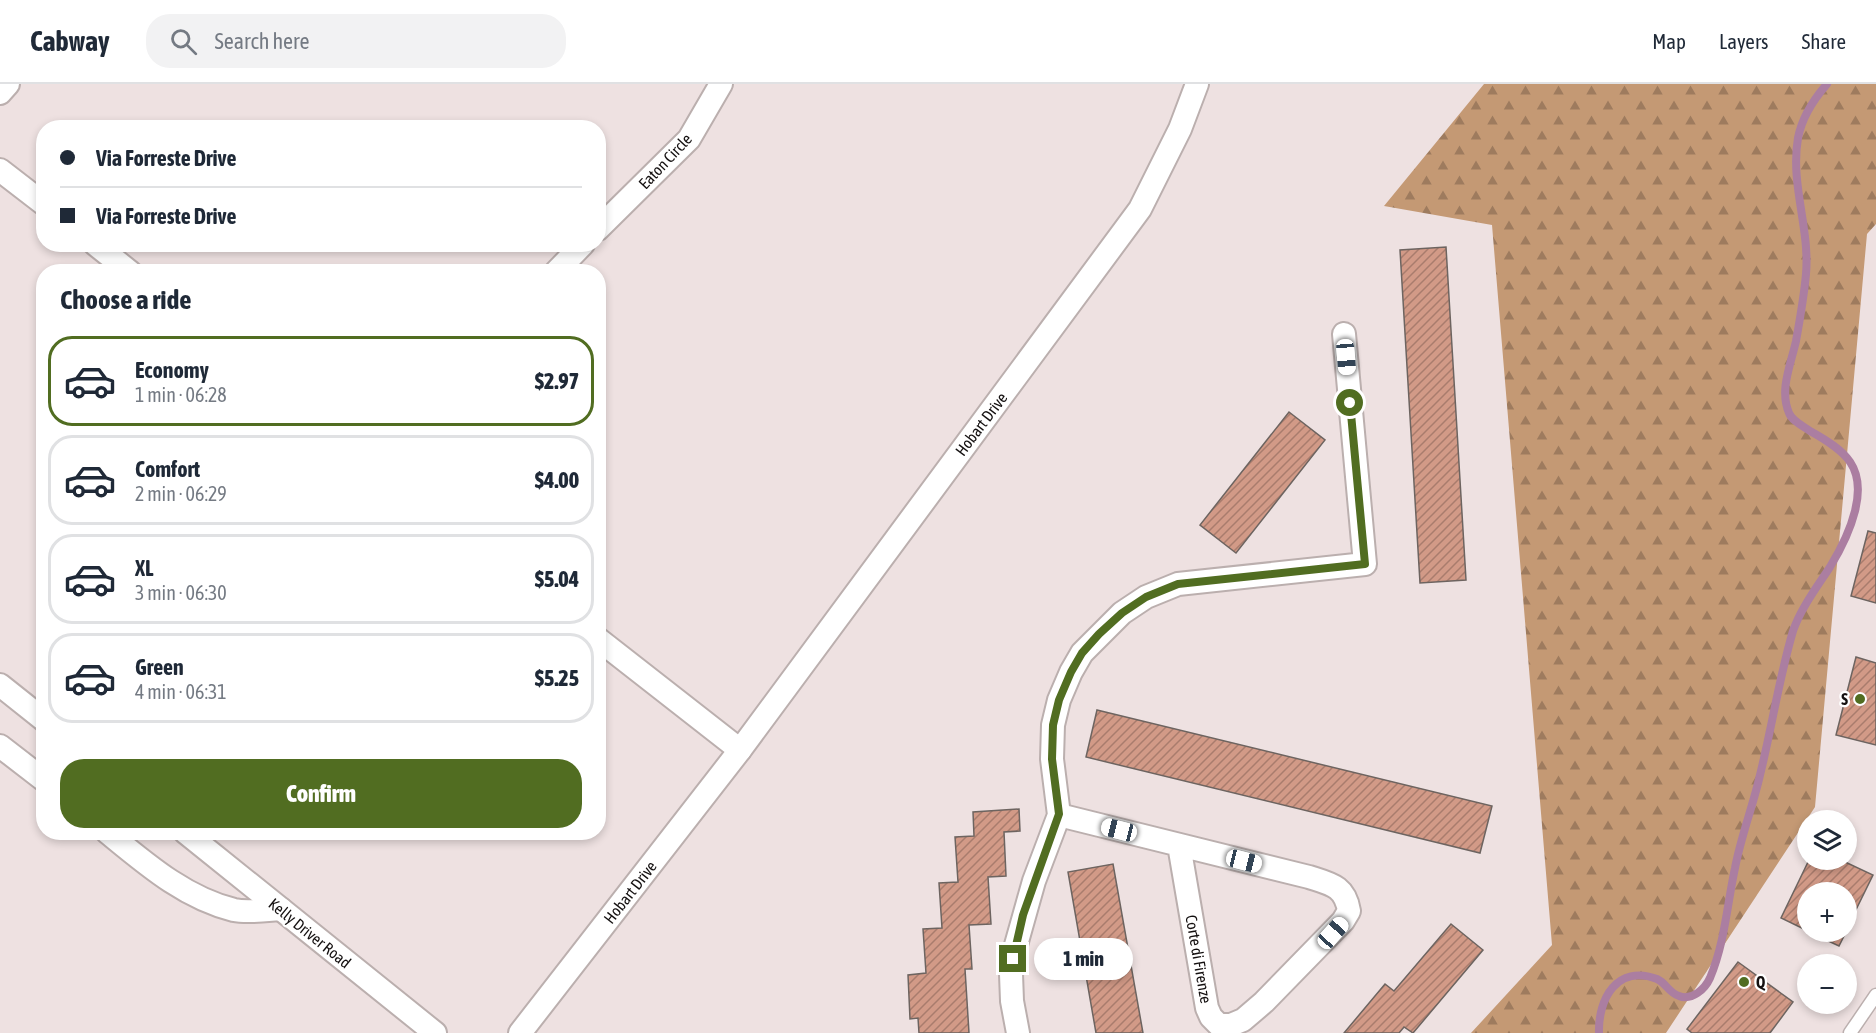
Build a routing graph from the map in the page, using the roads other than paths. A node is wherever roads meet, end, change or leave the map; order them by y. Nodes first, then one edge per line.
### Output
1 (8, 84) edge
2 (721, 84) edge
3 (1197, 84) edge
4 (0, 93) edge
5 (0, 170) edge
6 (36, 198) edge
7 (606, 221) edge
8 (106, 252) edge
9 (575, 252) edge
10 (120, 264) edge
11 (564, 264) edge
12 (1344, 334) dead end
13 (606, 645) edge
14 (0, 685) edge
15 (36, 714) edge
16 (0, 746) edge
17 (740, 750) junction
18 (36, 774) edge
19 (1059, 814) junction
20 (117, 840) edge
21 (195, 840) edge
22 (1179, 844) junction
23 (281, 909) junction
24 (1876, 995) edge
25 (435, 1033) edge
26 (520, 1033) edge
27 (1018, 1033) edge
28 (1850, 1033) edge

1 - 4 street
2 - 7 street, Eaton Circle
3 - 17 street, Hobart Drive
5 - 6 street
8 - 10 street
9 - 11 street
12 - 19 street
13 - 17 street
14 - 15 street
16 - 18 street
17 - 26 street, Hobart Drive
19 - 22 street, Corte di Firenze
19 - 27 street
20 - 23 street
21 - 23 street, Kelly Driver Road
22 - 22 street, Corte di Firenze
23 - 25 street, Kelly Driver Road
24 - 28 lane

